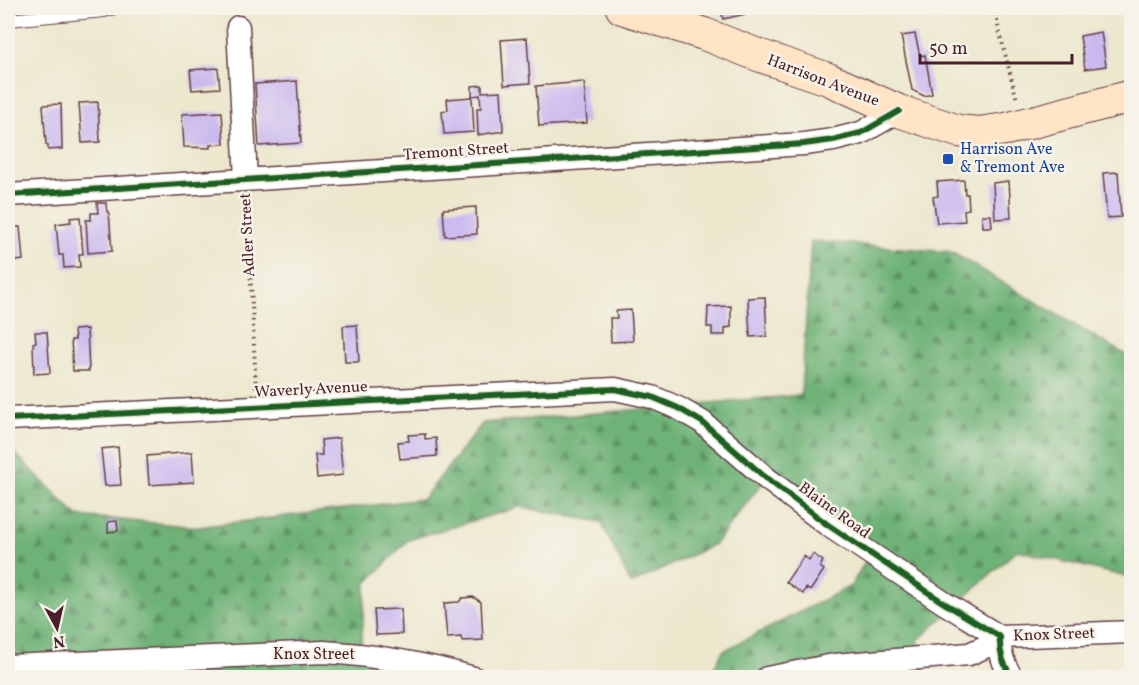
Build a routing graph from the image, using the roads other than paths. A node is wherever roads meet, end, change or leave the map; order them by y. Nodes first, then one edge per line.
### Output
1 (114, 8) edge
2 (622, 8) edge
3 (8, 20) edge
4 (238, 27) dead end
5 (1131, 96) edge
6 (899, 111) junction
7 (246, 179) junction
8 (8, 195) edge
9 (615, 389) joint
10 (8, 419) edge
11 (1131, 632) edge
12 (1000, 637) junction
13 (8, 666) edge
14 (474, 678) edge
15 (767, 678) edge
16 (1012, 678) edge

1 - 3 lane
2 - 6 main road, Harrison Avenue
4 - 7 street, Adler Street
5 - 6 main road, Harrison Avenue
6 - 7 street, Tremont Street
7 - 8 street, Tremont Street
9 - 10 street, Waverly Avenue
9 - 12 street, Blaine Road
11 - 12 street, Knox Street
12 - 15 street, Knox Street
12 - 16 street
13 - 14 street, Knox Street

